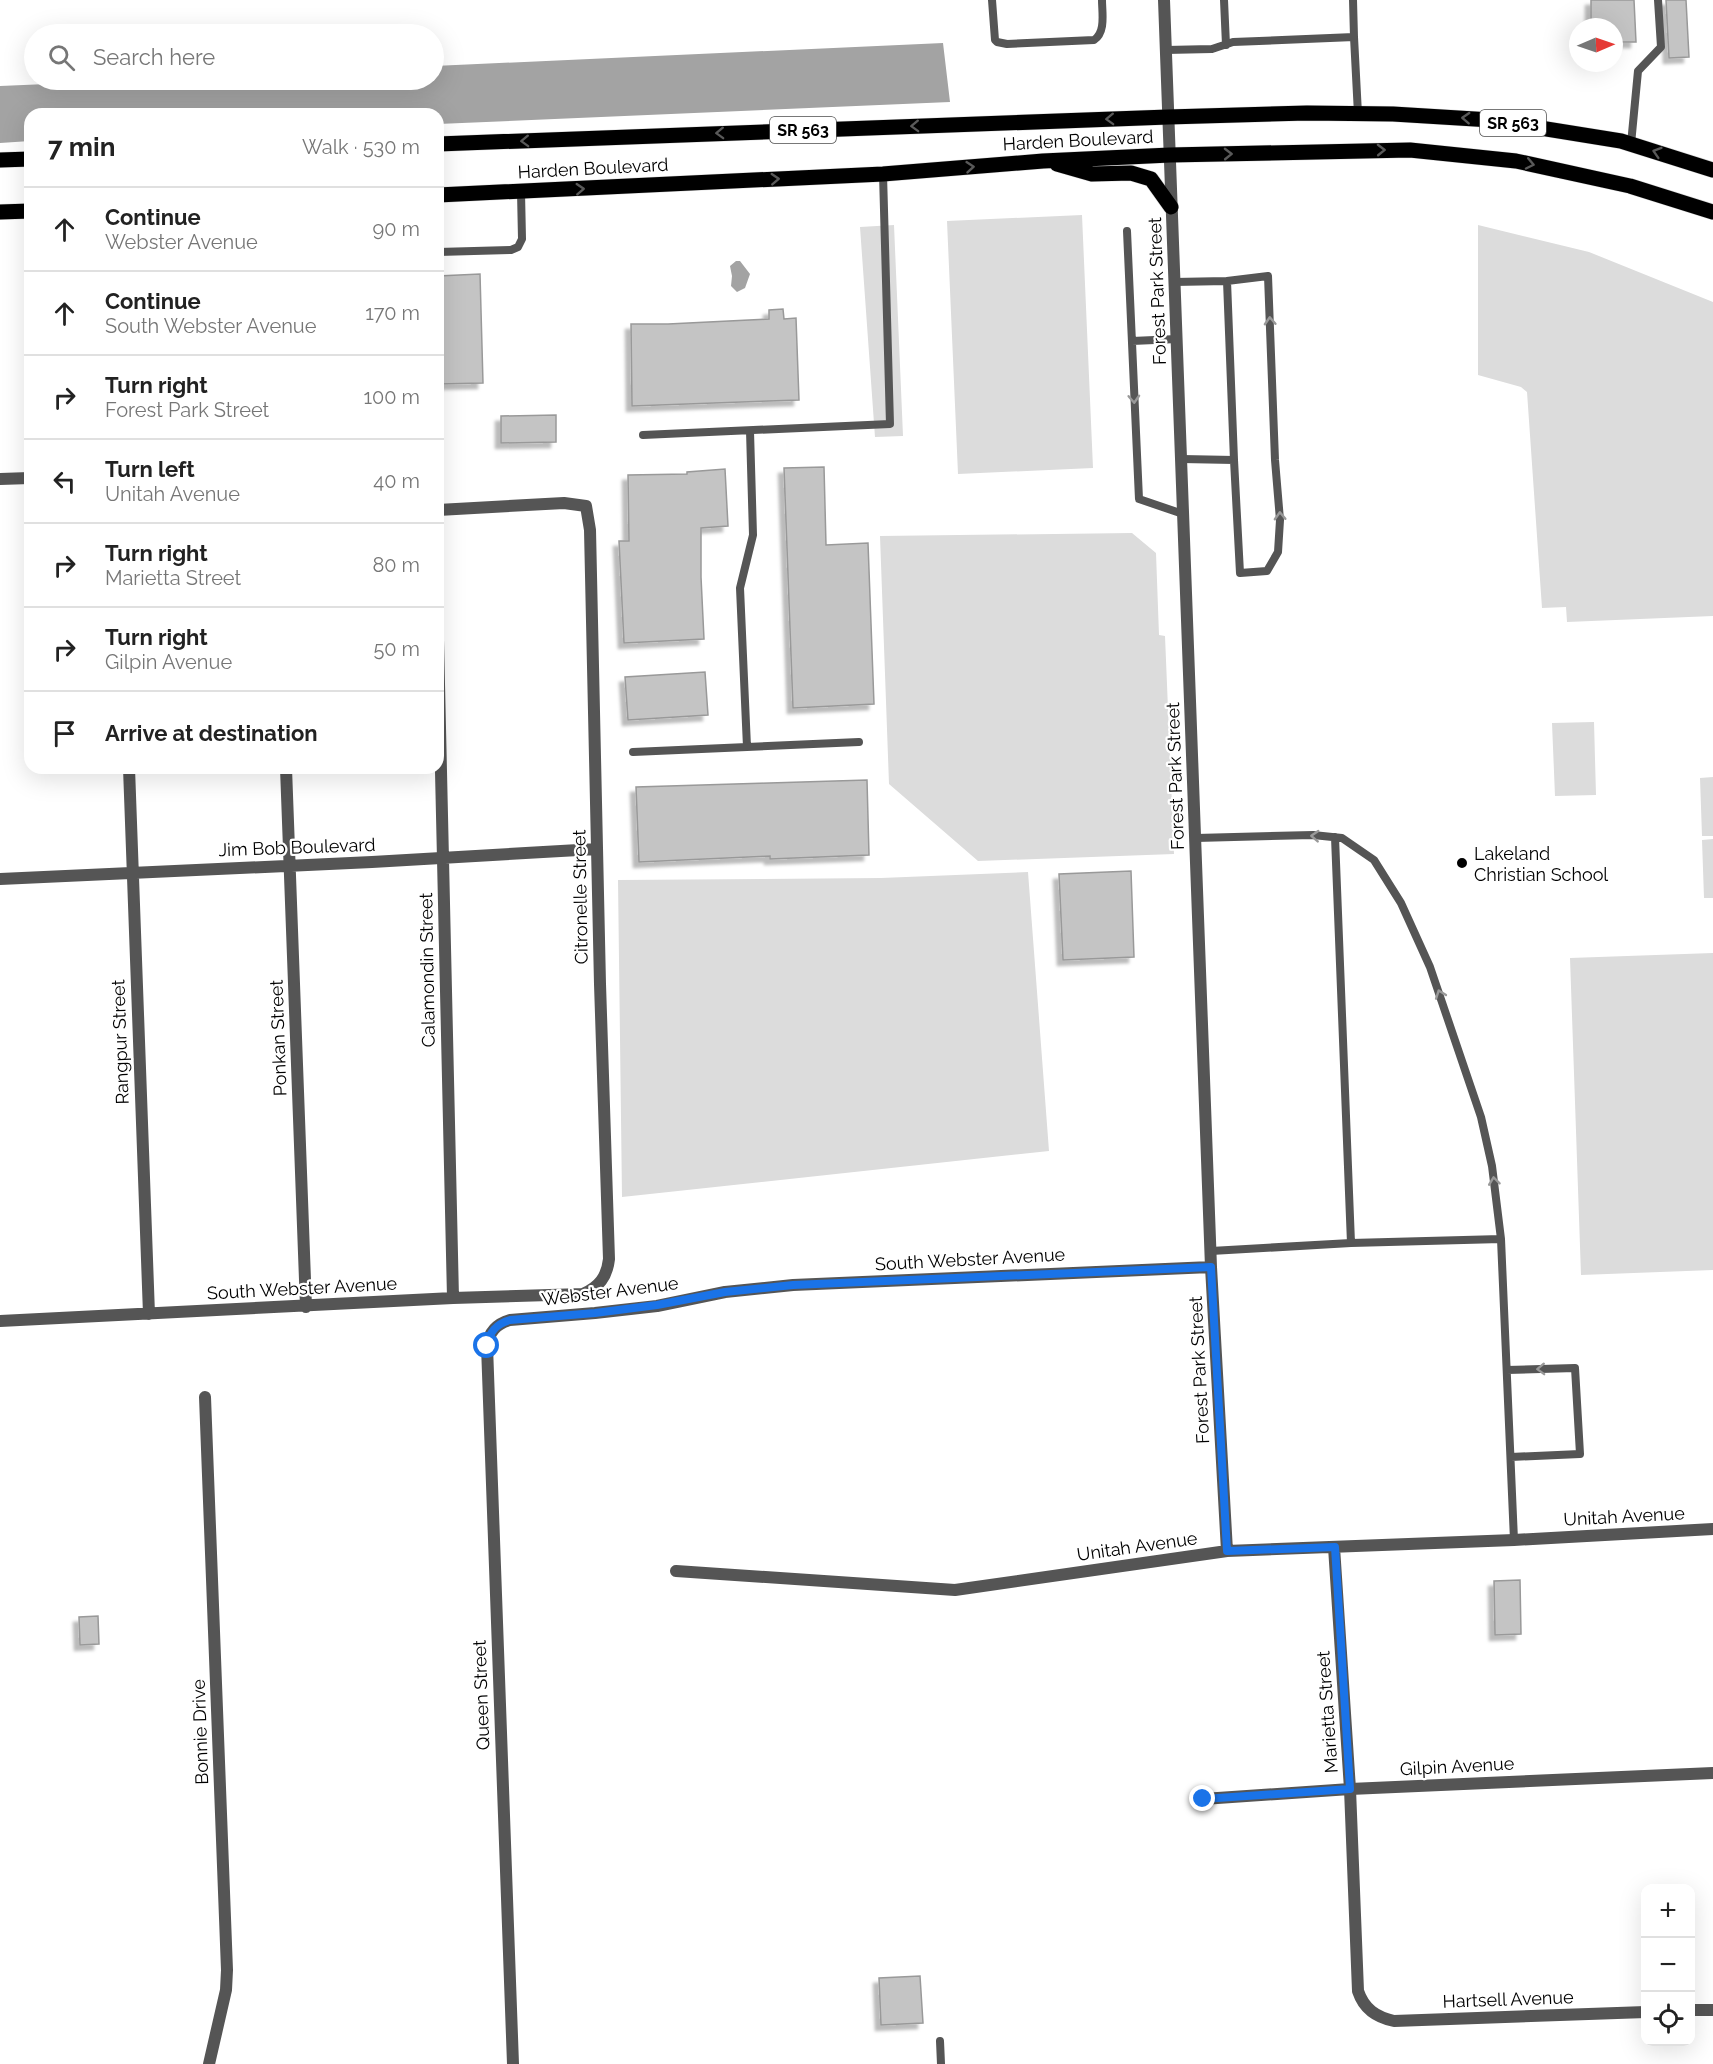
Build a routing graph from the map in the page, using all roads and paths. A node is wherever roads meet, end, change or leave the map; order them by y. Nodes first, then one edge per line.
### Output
1 (992, 0) edge
2 (1102, 0) edge
3 (1164, 0) edge
4 (1224, 0) edge
5 (1353, 0) edge
6 (1658, 0) edge
7 (1354, 37) junction
8 (1226, 45) junction
9 (1166, 50) junction
10 (1358, 114) junction
11 (1168, 117) junction
12 (444, 144) edge
13 (1631, 144) junction
14 (1170, 155) junction
15 (24, 159) edge
16 (0, 160) edge
17 (1042, 161) junction
18 (1713, 170) edge
19 (883, 174) junction
20 (521, 192) junction
21 (444, 195) edge
22 (1172, 207) junction
23 (24, 211) edge
24 (0, 212) edge
25 (1713, 212) edge
26 (1127, 231) dead end
27 (444, 252) edge
28 (1227, 281) junction
29 (1174, 282) junction
30 (1177, 339) junction
31 (1132, 340) junction
32 (750, 431) junction
33 (643, 435) dead end
34 (1182, 459) junction
35 (1233, 460) junction
36 (24, 478) edge
37 (0, 479) edge
38 (444, 510) edge
39 (1184, 514) junction
40 (859, 742) dead end
41 (747, 747) junction
42 (633, 752) dead end
43 (129, 774) edge
44 (286, 774) edge
45 (441, 774) edge
46 (1335, 837) junction
47 (1196, 838) junction
48 (596, 849) junction
49 (443, 858) junction
50 (289, 866) junction
51 (132, 873) junction
52 (0, 879) edge
53 (1501, 1239) junction
54 (1351, 1244) junction
55 (1211, 1251) junction
56 (1211, 1267) junction
57 (602, 1282) joint
58 (731, 1292) joint
59 (453, 1298) junction
60 (306, 1307) junction
61 (149, 1314) junction
62 (0, 1321) edge
63 (495, 1328) joint
64 (1507, 1370) junction
65 (205, 1397) dead end
66 (1510, 1457) junction
67 (1713, 1528) edge
68 (1514, 1540) junction
69 (1335, 1547) junction
70 (1227, 1551) junction
71 (676, 1571) dead end
72 (1713, 1773) edge
73 (1350, 1789) junction
74 (1203, 1799) dead end
75 (1695, 2010) edge
76 (1713, 2010) edge
77 (1641, 2012) edge
78 (1373, 2013) joint
79 (940, 2041) dead end
80 (209, 2064) edge
81 (513, 2064) edge
82 (941, 2064) edge

1 - 2 lane
3 - 9 street, Forest Park Street
4 - 8 lane
5 - 7 lane
6 - 13 lane
7 - 8 lane
7 - 10 lane
8 - 9 lane
9 - 11 street, Forest Park Street
10 - 11 main road, Harden Boulevard / SR 563
13 -> 10 main road, Harden Boulevard / SR 563
11 -> 12 main road, Harden Boulevard / SR 563
11 - 14 street, Forest Park Street
18 -> 13 main road, Harden Boulevard / SR 563
14 - 17 main road, Harden Boulevard / SR 563
14 - 22 street, Forest Park Street
14 -> 25 main road, Harden Boulevard / SR 563
15 - 16 main road
19 -> 17 main road, Harden Boulevard / SR 563
17 - 22 main road
20 -> 19 main road, Harden Boulevard / SR 563
19 - 32 lane
20 - 21 main road, Harden Boulevard / SR 563
20 - 27 lane
22 - 29 street, Forest Park Street
23 - 24 main road
26 - 31 lane
28 - 29 lane
28 - 35 lane
35 -> 28 lane
29 - 30 street, Forest Park Street
30 - 31 lane
30 - 34 street, Forest Park Street
31 -> 39 lane
32 - 33 lane
32 - 41 lane
34 - 35 lane
34 - 39 street, Forest Park Street
36 - 37 street
38 - 48 street, Citronelle Street
39 - 47 street, Forest Park Street
40 - 41 lane
41 - 42 lane
43 - 51 street, Rangpur Street
44 - 50 street, Ponkan Street
45 - 49 street, Calamondin Street
46 -> 47 lane
53 -> 46 lane
46 - 54 lane
47 - 55 street, Forest Park Street
48 - 49 street, Jim Bob Boulevard
48 - 57 street, Citronelle Street
49 - 50 street, Jim Bob Boulevard
49 - 59 street, Calamondin Street
50 - 51 street, Jim Bob Boulevard
50 - 60 street, Ponkan Street
51 - 52 street, Jim Bob Boulevard
51 - 61 street, Rangpur Street
53 - 54 lane
53 - 64 lane
54 - 55 lane
55 - 56 street, Forest Park Street
56 - 58 street, South Webster Avenue
56 - 70 street, Forest Park Street
57 - 59 street, South Webster Avenue
58 - 63 street, Webster Avenue
59 - 60 street, South Webster Avenue
60 - 61 street, South Webster Avenue
61 - 62 street, South Webster Avenue
63 - 81 street, Queen Street
64 - 66 lane
66 -> 64 lane
65 - 80 street, Bonnie Drive
66 - 68 lane
67 - 68 street, Unitah Avenue
68 - 69 street, Unitah Avenue
69 - 70 street, Unitah Avenue
69 - 73 street, Marietta Street
70 - 71 street, Unitah Avenue
72 - 73 street, Gilpin Avenue
73 - 74 street, Gilpin Avenue
73 - 78 street, Marietta Street
75 - 76 street
77 - 78 street, Hartsell Avenue
79 - 82 lane

